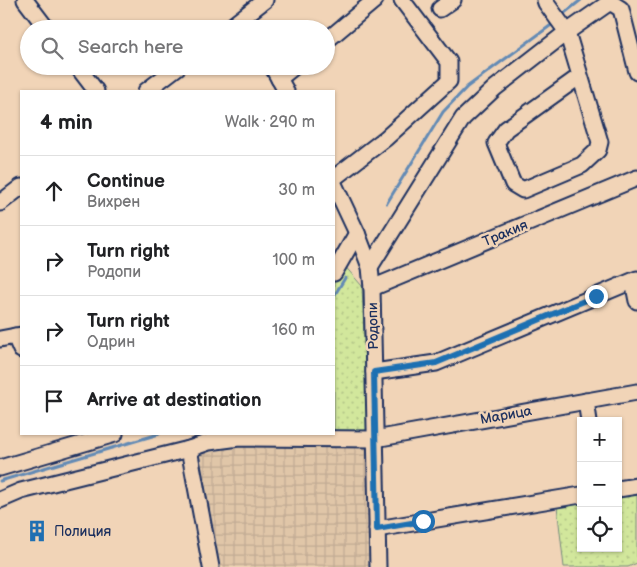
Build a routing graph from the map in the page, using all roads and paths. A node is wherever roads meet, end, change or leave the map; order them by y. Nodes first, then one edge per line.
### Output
1 (25, 0) edge
2 (266, 0) edge
3 (375, 0) edge
4 (402, 0) edge
5 (545, 1) edge
6 (41, 20) edge
7 (250, 20) edge
8 (567, 32) junction
9 (335, 33) edge
10 (637, 72) edge
11 (84, 75) edge
12 (167, 75) edge
13 (580, 76) junction
14 (95, 90) edge
15 (147, 90) edge
16 (335, 177) edge
17 (637, 178) edge
18 (335, 186) edge
19 (357, 233) junction
20 (370, 267) junction
21 (335, 271) edge
22 (635, 280) edge
23 (372, 288) junction
24 (637, 301) edge
25 (12, 337) edge
26 (20, 349) edge
27 (374, 372) junction
28 (637, 392) edge
29 (586, 401) junction
30 (588, 417) edge
31 (107, 435) edge
32 (84, 438) edge
33 (375, 438) junction
34 (189, 449) junction
35 (0, 468) edge
36 (637, 486) edge
37 (622, 488) edge
38 (577, 496) edge
39 (0, 500) edge
40 (377, 529) junction
41 (210, 567) edge
42 (378, 567) edge

1 - 6 street
2 - 7 street
3 - 9 street
4 - 16 street
5 - 8 street
8 - 10 street
8 - 13 street
8 - 20 street
11 - 14 street
12 - 15 street
13 - 13 street
17 - 23 street, Тракия
18 - 19 street, Родопи
19 - 20 street, Родопи
19 - 21 street
20 - 23 street, Родопи
22 - 24 street
22 - 27 street
23 - 27 street, Родопи
25 - 26 street
27 - 33 street, Родопи
28 - 29 street, Марица
29 - 30 street
29 - 33 street, Марица
31 - 32 street
32 - 35 street
33 - 34 street, Марица
33 - 40 street, Родопи
34 - 39 street, Марица
34 - 41 street
36 - 37 street
38 - 40 street
40 - 42 street, Родопи

